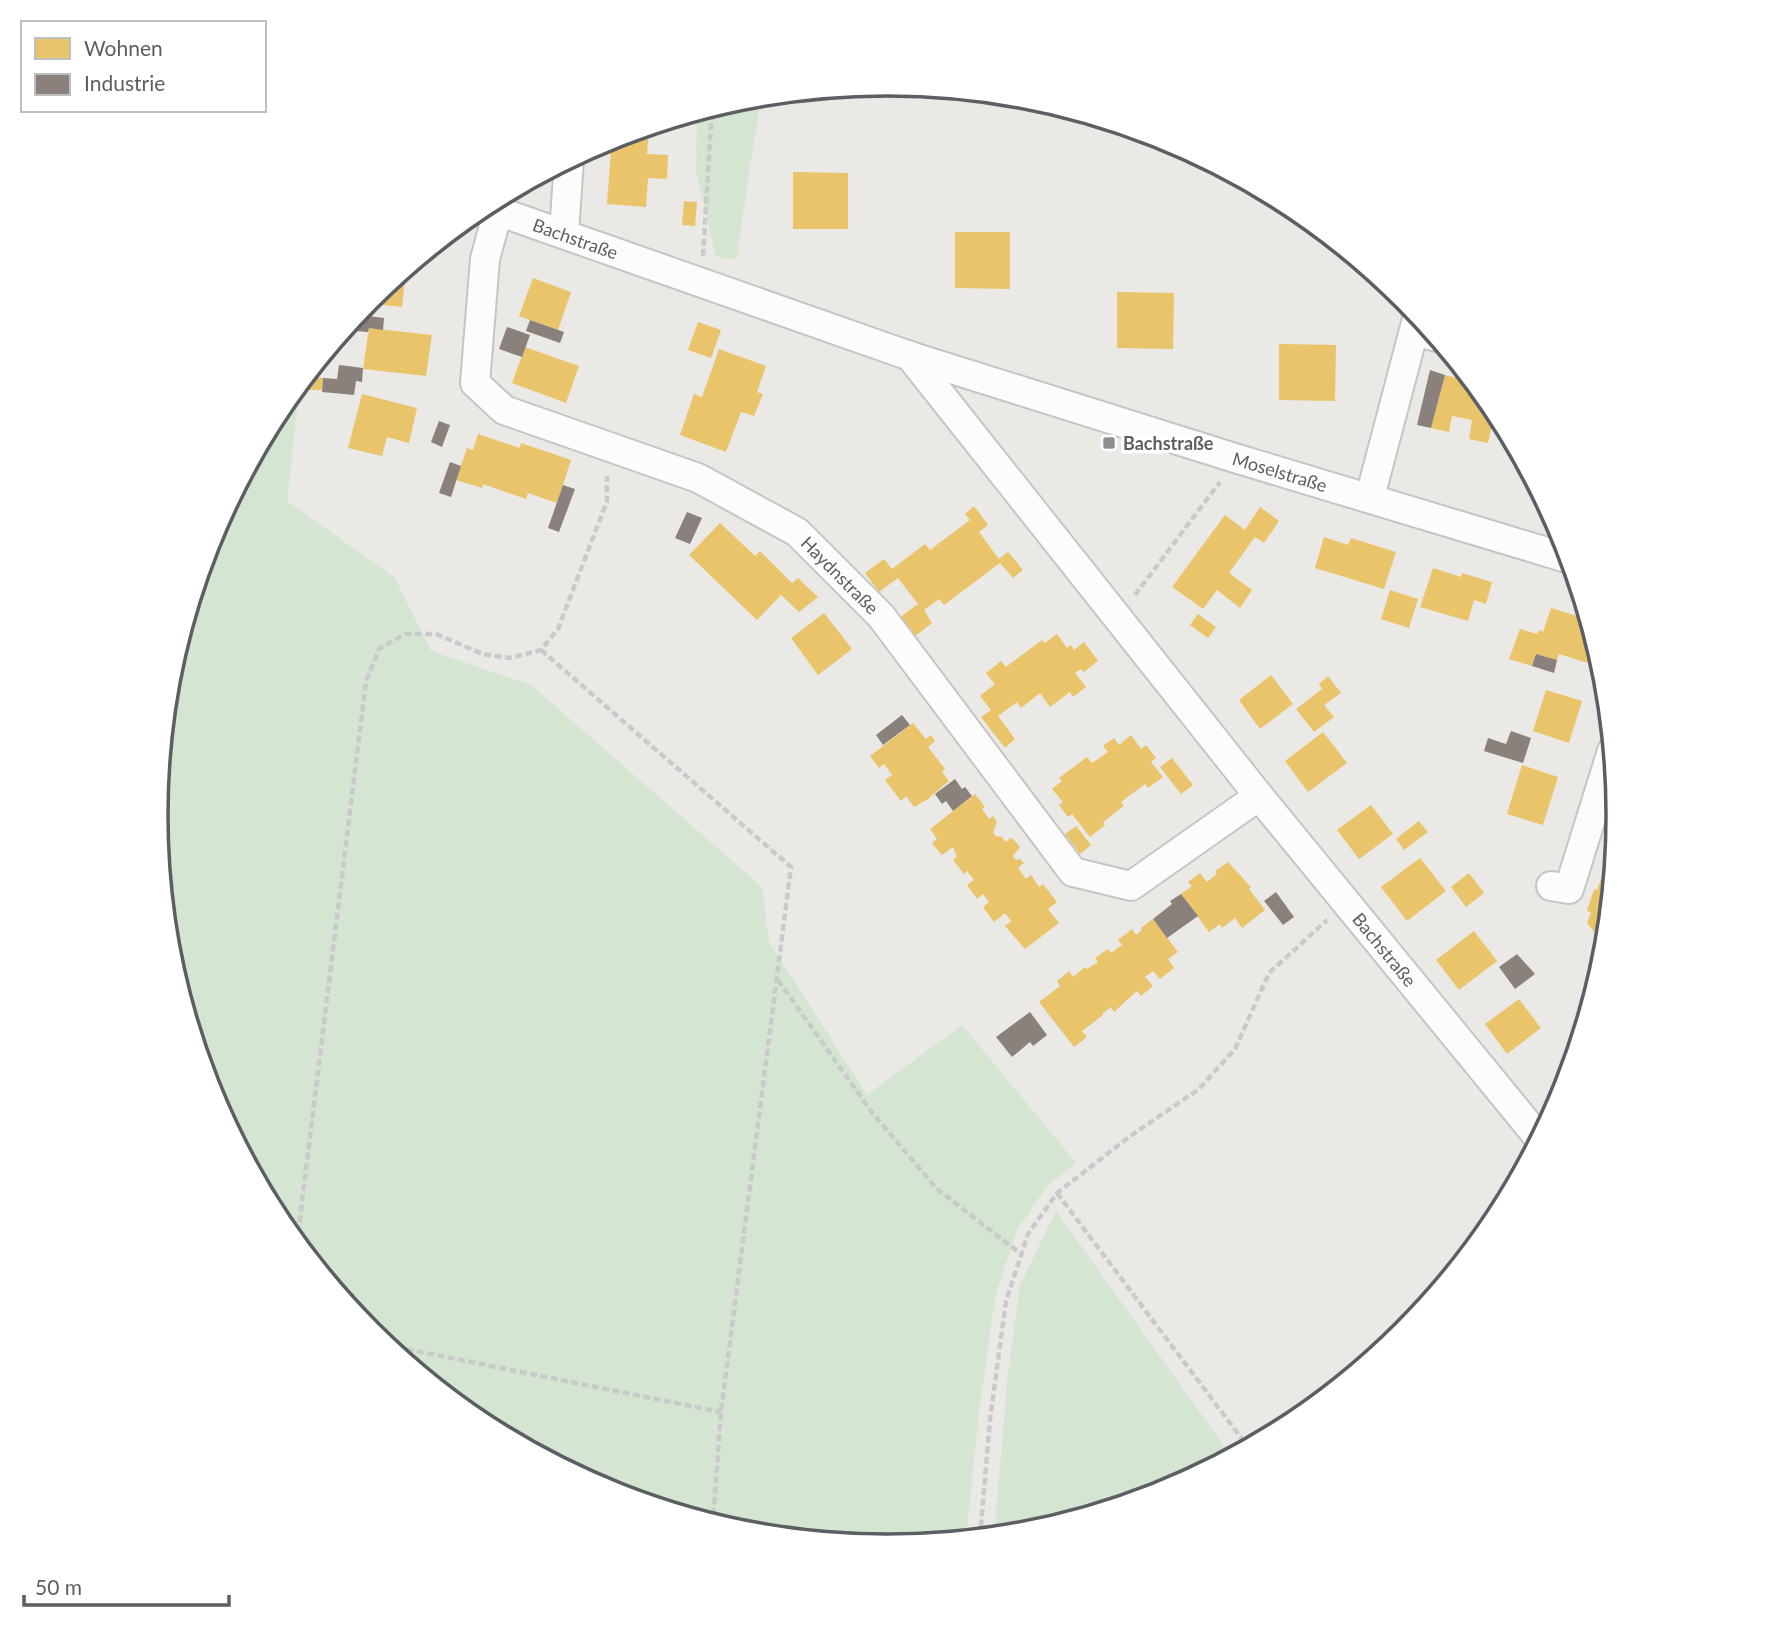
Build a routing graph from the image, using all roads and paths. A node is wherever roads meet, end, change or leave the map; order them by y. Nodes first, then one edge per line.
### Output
1 (711, 119) edge
2 (568, 170) edge
3 (499, 211) edge
4 (490, 216) edge
5 (564, 233) junction
6 (702, 281) junction
7 (1415, 328) edge
8 (910, 356) junction
9 (617, 449) junction
10 (1238, 459) junction
11 (1370, 497) junction
12 (1557, 555) edge
13 (1118, 619) junction
14 (541, 650) junction
15 (1604, 776) edge
16 (1259, 796) junction
17 (1551, 887) dead end
18 (1346, 903) junction
19 (778, 979) junction
20 (1535, 1126) edge
21 (1057, 1193) junction
22 (299, 1228) edge
23 (1022, 1254) junction
24 (407, 1349) edge
25 (721, 1412) junction
26 (1242, 1439) edge
27 (714, 1512) edge
28 (981, 1528) edge

1 - 6 path
2 - 5 street
3 - 5 street, Bachstraße
4 - 9 street, Haydnstraße
5 - 6 street, Bachstraße
6 - 8 street, Bachstraße
7 - 11 street
8 - 10 street, Moselstraße
8 - 13 street, Bachstraße
9 - 14 path
9 - 16 street, Haydnstraße
10 - 11 street, Moselstraße
10 - 13 path
11 - 12 street, Moselstraße
13 - 16 street, Bachstraße
14 - 19 path
14 - 22 path
15 - 17 street
16 - 18 street, Bachstraße
18 - 20 street, Bachstraße
18 - 21 path
19 - 23 path
19 - 25 path
21 - 23 path
21 - 26 path
23 - 28 path
24 - 25 path
25 - 27 path

